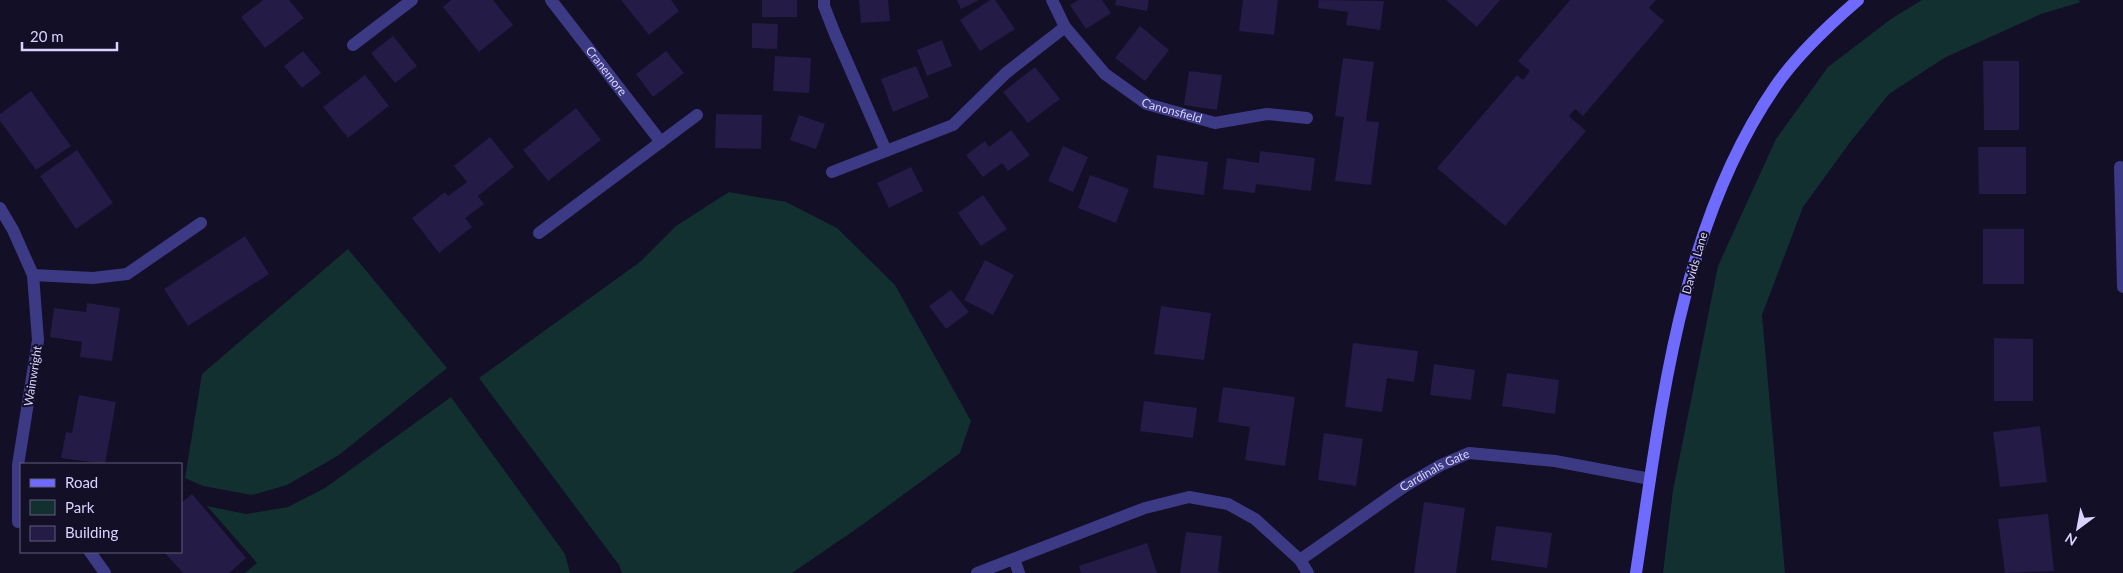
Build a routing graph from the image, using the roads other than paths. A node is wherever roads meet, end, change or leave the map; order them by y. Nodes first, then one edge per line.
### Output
1 (412, 0) edge
2 (552, 0) edge
3 (824, 0) edge
4 (1052, 0) edge
5 (1858, 0) edge
6 (1065, 27) junction
7 (353, 45) dead end
8 (697, 115) dead end
9 (1308, 118) dead end
10 (661, 142) junction
11 (886, 151) junction
12 (2120, 167) dead end
13 (832, 172) dead end
14 (0, 208) edge
15 (2121, 212) edge
16 (201, 223) dead end
17 (539, 233) dead end
18 (33, 275) junction
19 (2123, 287) edge
20 (1650, 479) junction
21 (20, 497) edge
22 (18, 522) dead end
23 (91, 553) edge
24 (1014, 559) junction
25 (1300, 560) junction
26 (105, 573) edge
27 (977, 573) edge
28 (1019, 573) edge
29 (1308, 573) edge
30 (1636, 573) edge

1 - 7 street
2 - 10 street, Cranemore
3 - 11 street
4 - 6 street, Canonsfield
5 - 20 street, Davids Lane
6 - 9 street, Canonsfield
6 - 11 street
8 - 10 street
10 - 17 street
11 - 13 street
12 - 15 street
14 - 18 street, Wainwright
15 - 19 street
16 - 18 street
18 - 21 street, Wainwright
20 - 25 street, Cardinals Gate
20 - 30 street, Davids Lane
21 - 22 street, Wainwright
23 - 26 street
24 - 25 street
24 - 27 street
24 - 28 street
25 - 29 street

